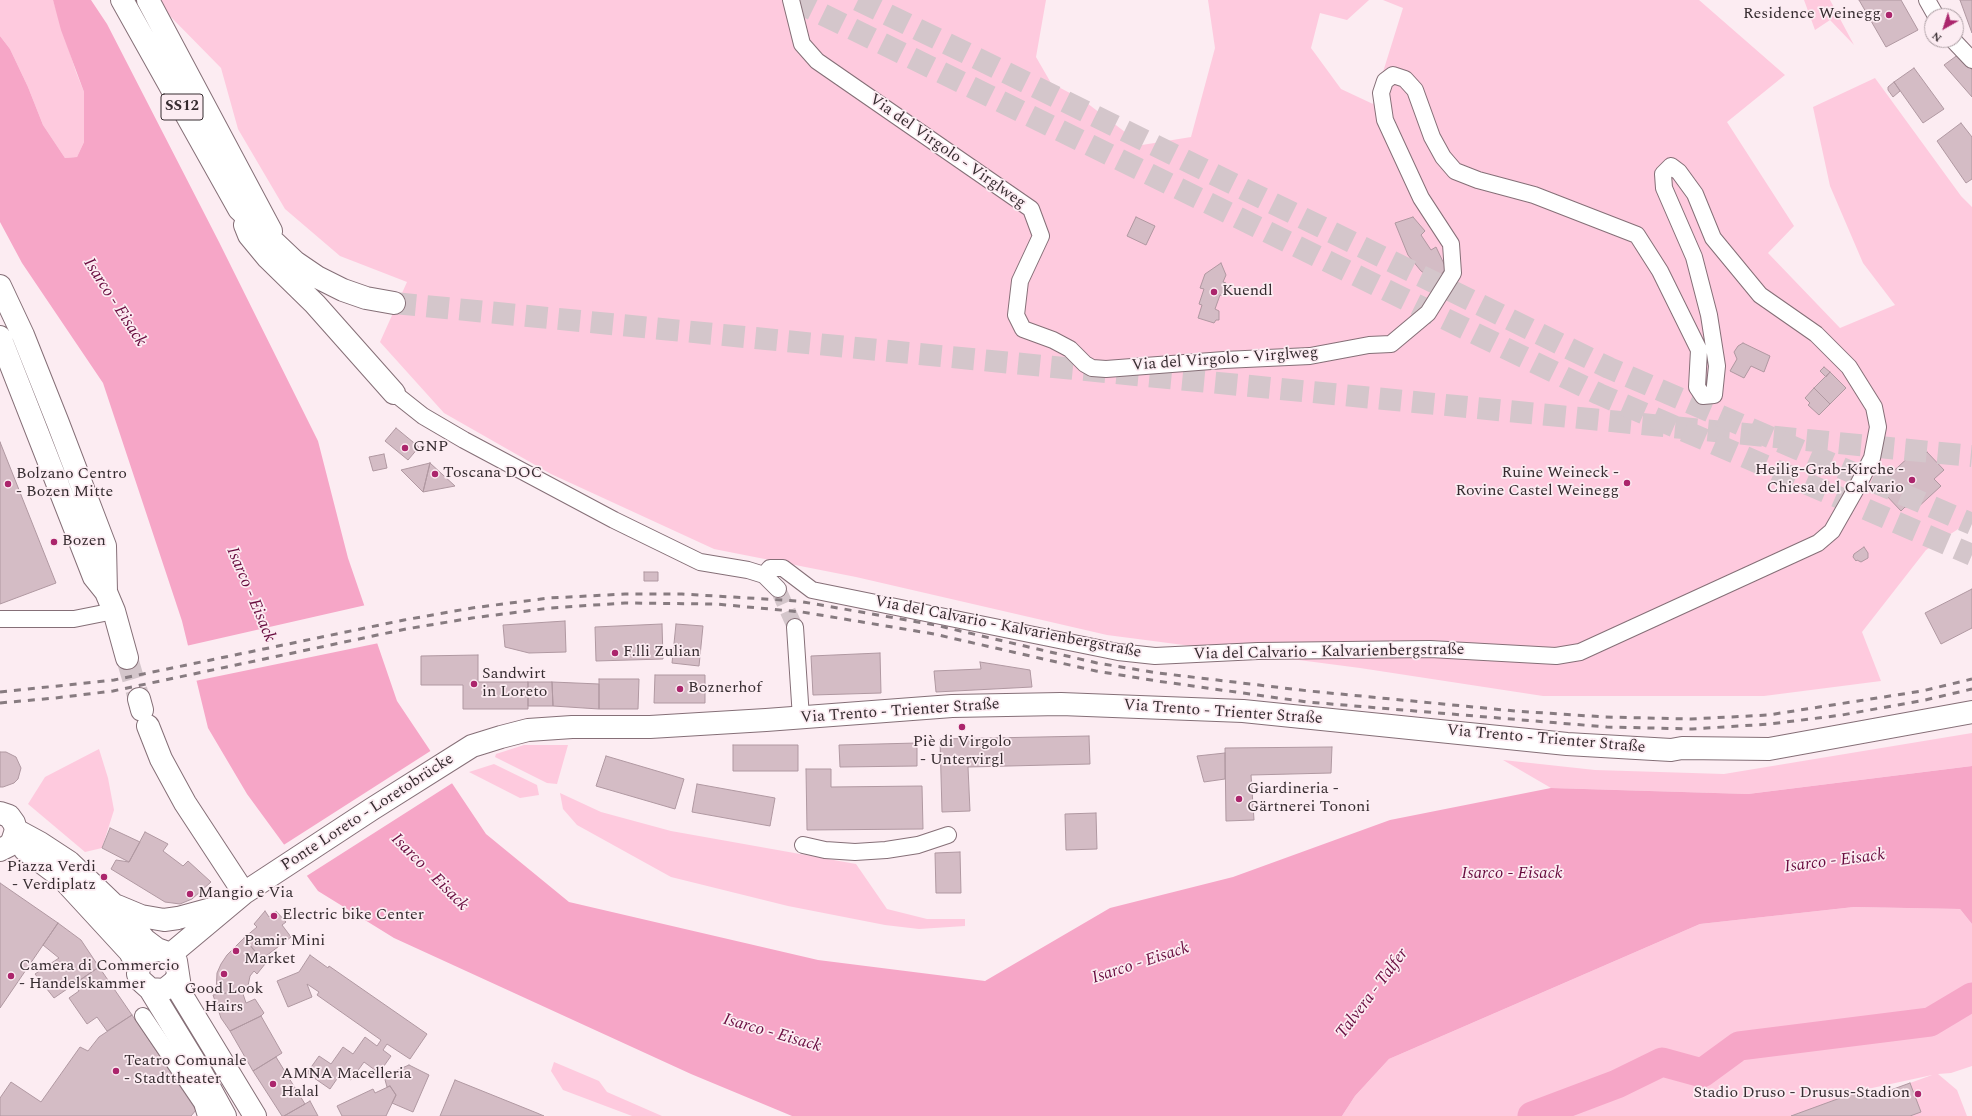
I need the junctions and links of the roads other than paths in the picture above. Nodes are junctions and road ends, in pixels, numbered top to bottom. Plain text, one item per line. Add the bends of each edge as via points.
1 (148, 0) edge
2 (791, 0) edge
3 (123, 2) edge
4 (1961, 48) edge
5 (1972, 60) edge
6 (239, 209) junction
7 (277, 243) junction
8 (0, 286) edge
9 (394, 303) tunnel mouth
10 (0, 337) edge
11 (394, 392) joint
12 (1857, 487) joint
13 (764, 575) junction
14 (778, 589) tunnel mouth
15 (110, 601) junction
16 (0, 619) edge
17 (795, 627) tunnel mouth
18 (127, 658) tunnel mouth
19 (143, 712) tunnel mouth
20 (1972, 712) edge
21 (801, 718) junction
22 (465, 751) joint
23 (0, 813) edge
24 (948, 835) dead end
25 (9, 841) edge
26 (803, 845) dead end
27 (237, 898) junction
28 (114, 904) junction
29 (164, 952) junction
30 (138, 967) junction
31 (178, 976) junction
32 (150, 989) junction
33 (143, 1016) dead end
34 (206, 1116) edge
35 (225, 1116) edge
36 (255, 1116) edge

1 - 7 main road, SS12
2 - 12 street, Via del Virgolo - Virglweg via 802,44 817,61 1031,209 1041,236 1020,281 1016,315 1023,329 1070,349 1084,364 1092,368 1310,356 1361,346 1391,344 1428,313 1453,273 1451,244 1421,198 1385,120 1381,93 1385,81 1393,75 1405,79 1415,90 1432,137 1455,171 1534,195 1637,235 1660,271 1699,350 1697,387 1703,396 1714,394 1717,366 1710,315 1694,257 1664,188 1663,174 1671,166 1679,172 1695,194 1713,238 1760,295 1816,334 1848,367 1874,407 1878,427 1872,458
3 - 6 main road, SS12
4 - 5 street
6 - 7 main road, SS12
6 - 11 main road via 249,235 268,258 324,314
7 - 9 main road, SS12 via 296,262 317,277 366,298
8 - 15 main road via 23,335 105,546
10 - 15 main road via 94,577
11 - 13 street via 423,416 464,440 620,523 700,562
12 - 13 street, Via del Calvario - Kalvarienbergstraße via 1832,531 1818,544 1580,652 1556,656 1430,648 1258,651 1155,656 1118,652 812,590 783,568 770,568
13 - 14 street
15 - 16 street via 74,619
15 - 18 main road
17 - 21 street
19 - 27 main road via 160,759
20 - 21 main road, Via Trento - Trienter Straße via 1769,749 1671,750 1567,744 1243,711 1170,707 1061,704 952,706
21 - 22 main road, Via Trento - Trienter Straße via 650,727 528,730 501,736
22 - 27 main road, Ponte Loreto - Loretobrücke via 287,863
23 - 25 main road via 9,816 14,823
24 - 26 street via 918,845 886,850 855,852 825,850
25 - 28 main road via 40,843 69,862
25 - 30 main road via 35,856 61,877 130,952
27 - 28 main road via 178,918 164,920 141,916
27 - 29 main road, Ponte Loreto - Loretobrücke
28 - 29 main road via 146,940
29 - 30 main road via 144,955
29 - 31 main road via 176,961
30 - 32 main road via 140,980
31 - 32 main road via 164,990
31 - 36 main road via 182,994
32 - 35 main road
33 - 34 street via 202,1103

